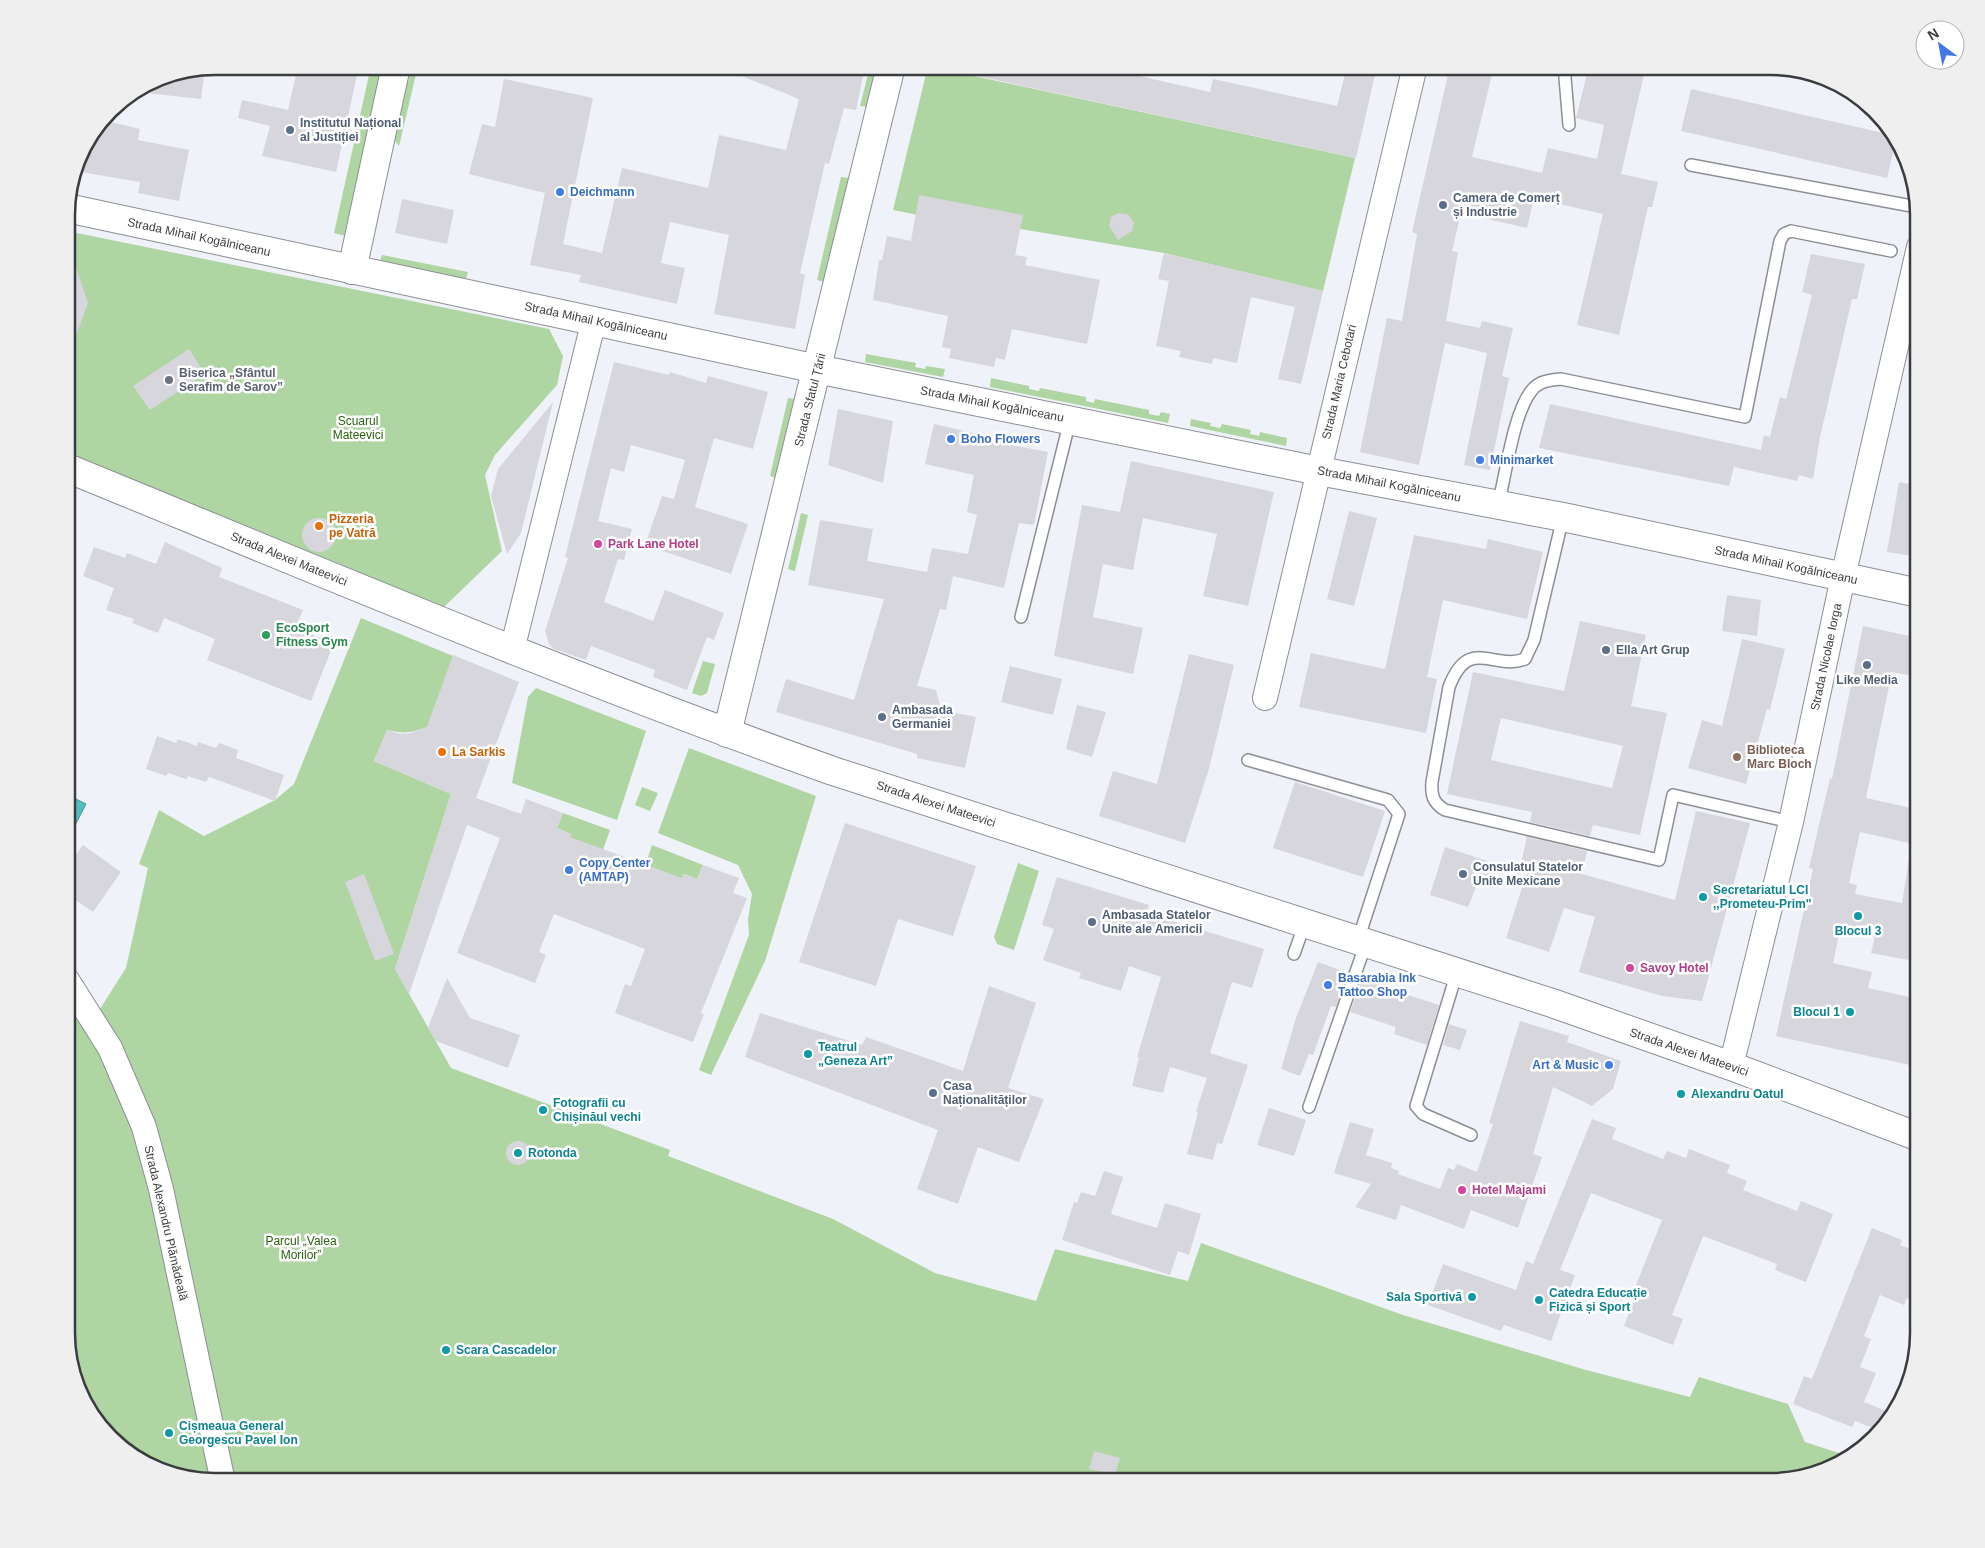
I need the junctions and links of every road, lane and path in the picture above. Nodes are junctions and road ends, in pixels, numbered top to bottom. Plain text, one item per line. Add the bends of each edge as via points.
1 (394, 75) edge
2 (889, 75) edge
3 (1413, 75) edge
4 (1565, 75) edge
5 (1569, 125) dead end
6 (1691, 165) dead end
7 (1909, 206) edge
8 (75, 210) edge
9 (1891, 251) dead end
10 (352, 270) junction
11 (1910, 309) edge
12 (594, 320) junction
13 (817, 369) junction
14 (1070, 420) junction
15 (1319, 471) junction
16 (75, 472) edge
17 (1498, 505) junction
18 (1562, 517) junction
19 (1843, 577) junction
20 (1910, 591) edge
21 (1021, 617) dead end
22 (512, 650) junction
23 (1265, 698) dead end
24 (727, 733) junction
25 (1248, 760) dead end
26 (1791, 822) junction
27 (1304, 923) junction
28 (1362, 941) junction
29 (1294, 954) dead end
30 (1457, 972) junction
31 (75, 994) edge
32 (1731, 1066) junction
33 (1309, 1107) dead end
34 (1910, 1134) edge
35 (1471, 1135) dead end
36 (221, 1473) edge

1 - 10 main road
2 - 13 main road, Strada Sfatul Țării
3 - 15 street, Strada Maria Cebotari
4 - 5 lane
6 - 7 lane
8 - 10 main road, Strada Mihail Kogălniceanu
9 - 17 lane via 1791,231 1784,234 1744,417 1560,379 1533,388 1515,428
10 - 12 main road, Strada Mihail Kogălniceanu
11 - 19 street, Strada Nicolae Iorga
12 - 13 main road, Strada Mihail Kogălniceanu
12 - 22 street
13 - 14 main road, Strada Mihail Kogălniceanu
13 - 24 main road, Strada Sfatul Țării
14 - 15 main road, Strada Mihail Kogălniceanu
14 - 21 lane
15 - 17 main road, Strada Mihail Kogălniceanu
15 - 23 street, Strada Maria Cebotari
16 - 22 main road, Strada Alexei Mateevici
17 - 18 main road, Strada Mihail Kogălniceanu
18 - 19 main road, Strada Mihail Kogălniceanu
18 - 26 lane via 1534,640 1525,658 1515,663 1486,656 1461,664 1454,674 1432,782 1431,792 1438,806 1659,860 1673,796
19 - 20 main road, Strada Mihail Kogălniceanu
19 - 26 street, Strada Nicolae Iorga
22 - 24 main road, Strada Alexei Mateevici
24 - 27 main road, Strada Alexei Mateevici via 842,774
25 - 28 lane via 1388,800 1395,807 1399,814
26 - 32 street, Strada Nicolae Iorga
27 - 28 main road, Strada Alexei Mateevici
27 - 29 lane
28 - 30 main road, Strada Alexei Mateevici
28 - 33 lane
30 - 32 main road, Strada Alexei Mateevici
30 - 35 lane via 1416,1106 1423,1114
31 - 36 street, Strada Alexandru Plămădeală via 110,1048 152,1152
32 - 34 main road, Strada Alexei Mateevici

